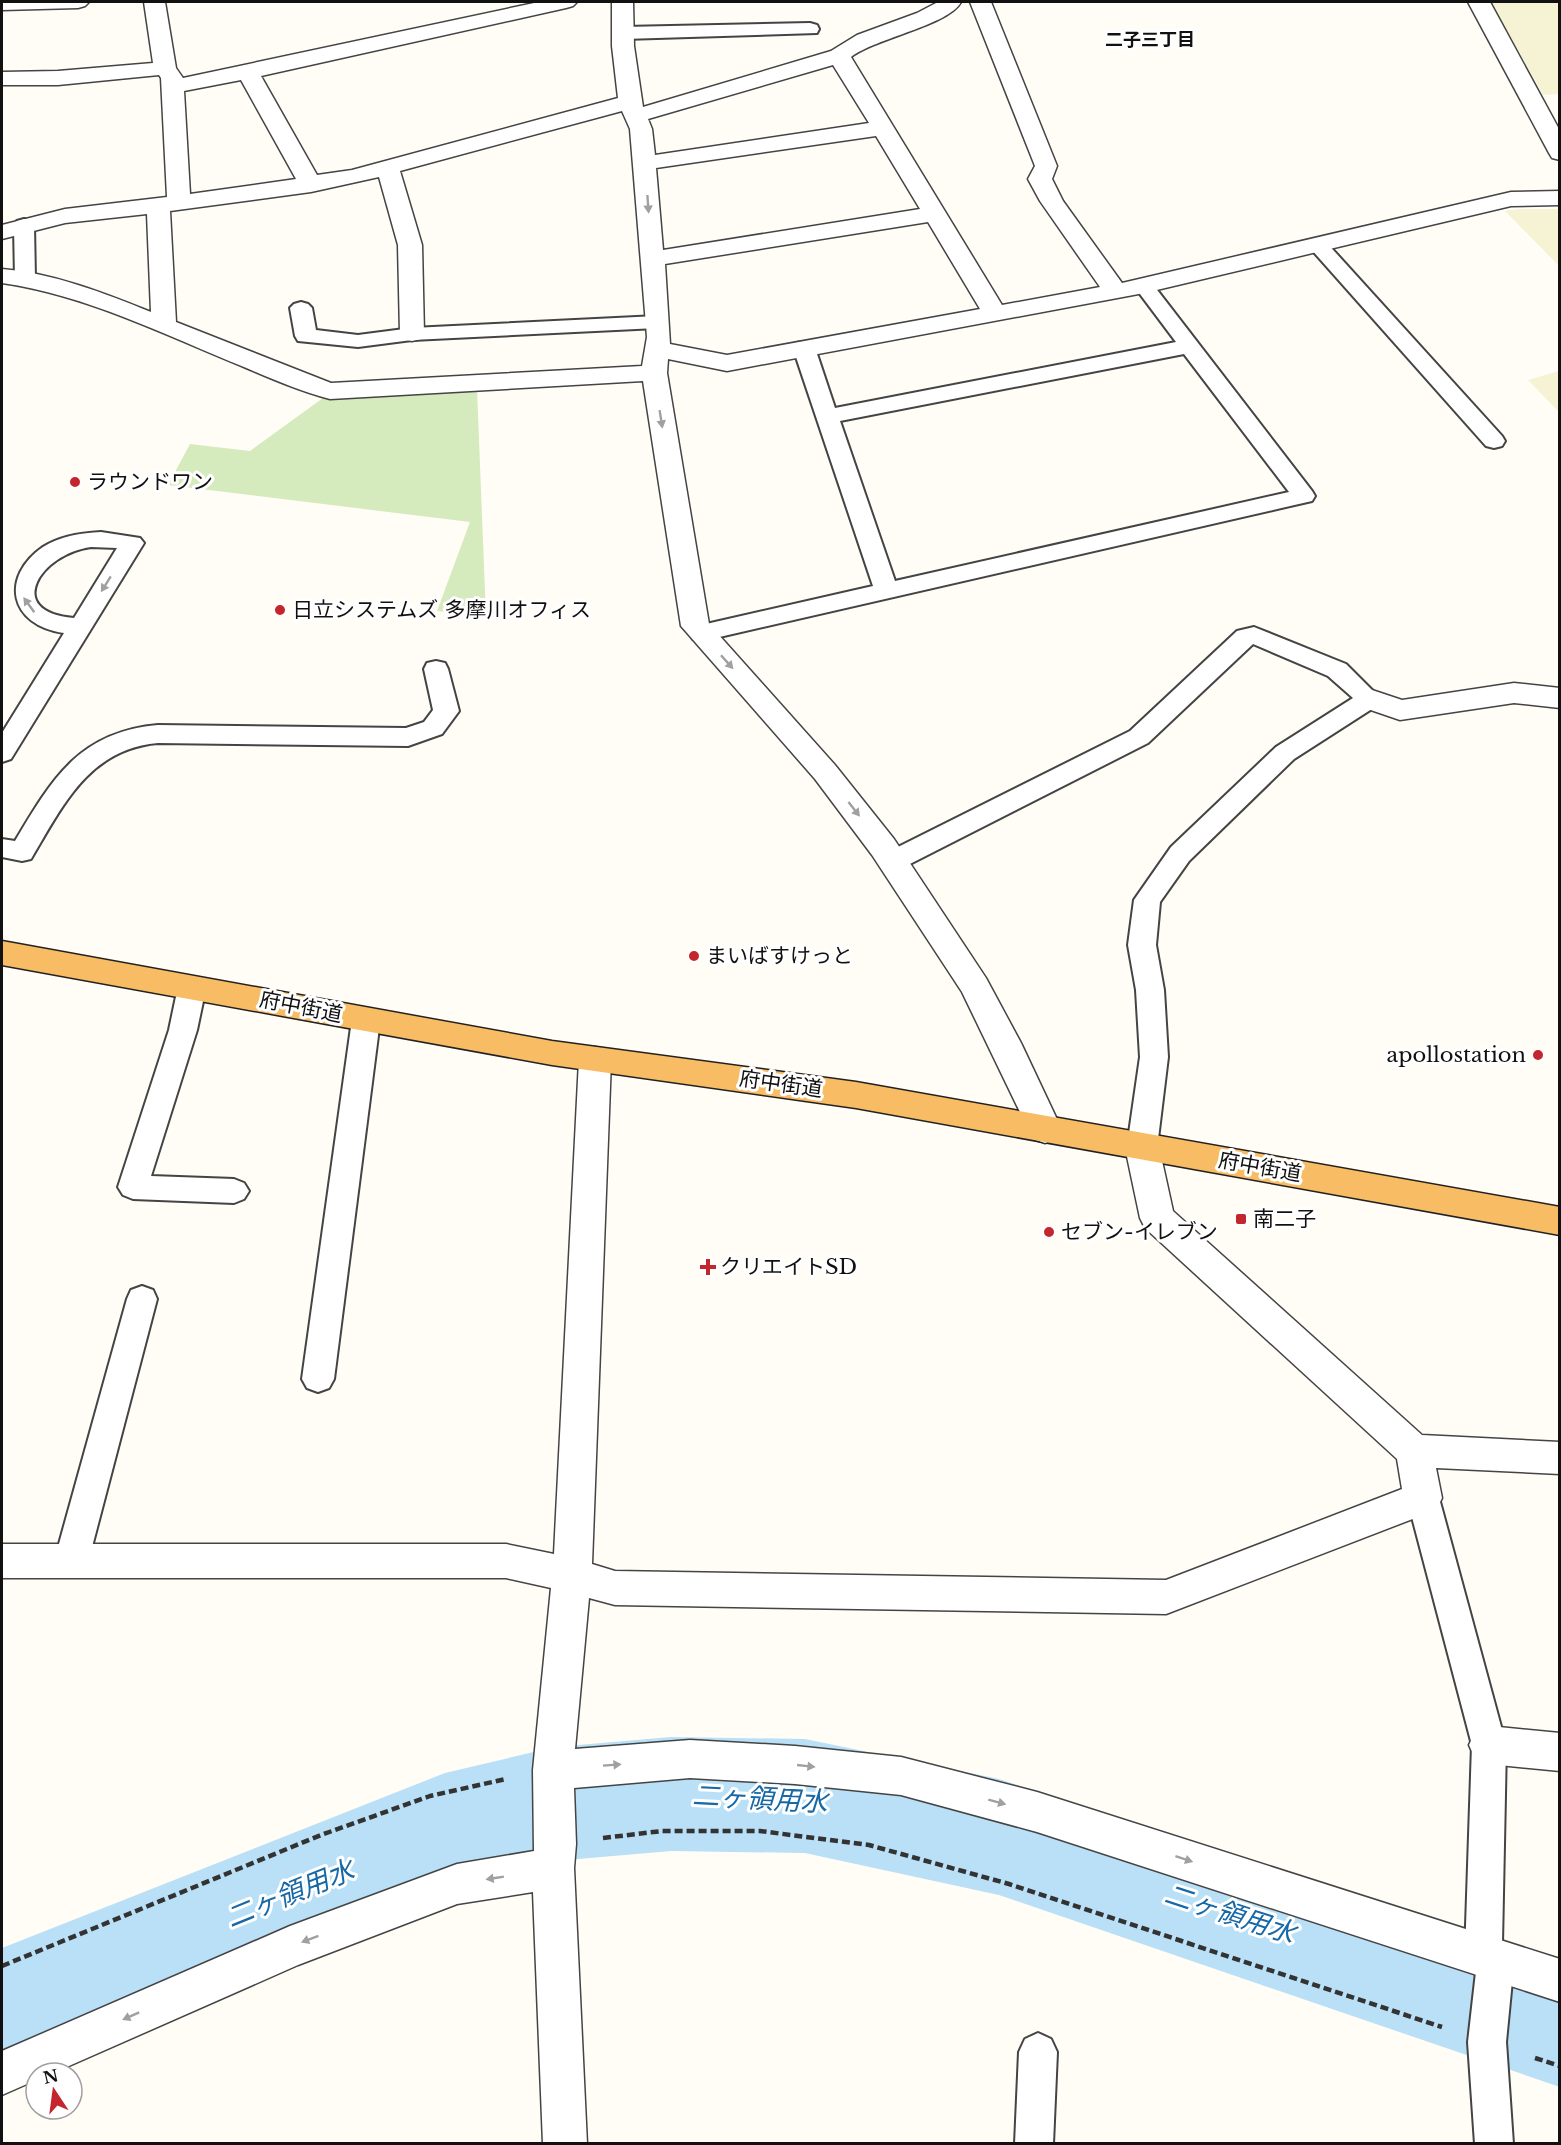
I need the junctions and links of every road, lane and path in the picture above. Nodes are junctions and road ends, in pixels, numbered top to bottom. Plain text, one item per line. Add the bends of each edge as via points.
1 (78, 2) edge
2 (154, 2) edge
3 (567, 2) edge
4 (622, 2) edge
5 (951, 2) edge
6 (980, 2) edge
7 (1479, 2) edge
8 (2, 4) edge
9 (810, 29) dead end
10 (624, 33) junction
11 (839, 56) junction
12 (248, 72) junction
13 (169, 77) junction
14 (2, 79) edge
15 (633, 109) junction
16 (883, 128) junction
17 (1560, 153) edge
18 (645, 163) junction
19 (388, 168) junction
20 (311, 185) junction
21 (1560, 198) edge
22 (169, 204) junction
23 (936, 214) junction
24 (24, 225) junction
25 (2, 232) edge
26 (1318, 245) junction
27 (652, 259) junction
28 (13, 278) edge
29 (1144, 286) junction
30 (1115, 291) junction
31 (301, 308) dead end
32 (995, 313) junction
33 (164, 327) junction
34 (412, 334) junction
35 (1191, 346) junction
36 (656, 348) junction
37 (804, 348) junction
38 (826, 417) junction
39 (1494, 441) dead end
40 (886, 591) junction
41 (80, 626) junction
42 (702, 633) junction
43 (436, 669) dead end
44 (1560, 698) edge
45 (1369, 699) junction
46 (2, 753) edge
47 (2, 848) edge
48 (893, 861) junction
49 (2, 953) edge
50 (192, 987) junction
51 (366, 1020) junction
52 (595, 1060) junction
53 (1045, 1130) junction
54 (1142, 1147) junction
55 (234, 1191) dead end
56 (1560, 1221) edge
57 (142, 1299) dead end
58 (318, 1379) dead end
59 (1414, 1451) junction
60 (1560, 1458) edge
61 (1423, 1498) junction
62 (2, 1562) edge
63 (71, 1562) junction
64 (572, 1575) junction
65 (1489, 1745) junction
66 (1560, 1752) edge
67 (553, 1778) junction
68 (554, 1856) junction
69 (1491, 1964) junction
70 (2, 1966) edge
71 (1560, 1981) edge
72 (1487, 2037) junction
73 (1038, 2052) dead end
74 (1560, 2066) edge
75 (2, 2073) edge
76 (565, 2144) edge
77 (1034, 2144) edge
78 (1494, 2144) edge

1 - 8 street
2 - 13 street
3 - 12 street
4 - 10 street
5 - 11 street via 912,24 849,47
6 - 30 street via 1046,166 1040,179
7 - 17 street
9 - 10 lane
10 - 15 street
11 - 15 street
11 - 16 street
12 - 13 street
12 - 20 street
13 - 14 street
13 - 22 street
15 - 18 street via 641,129
15 - 19 street
16 - 18 street
16 - 23 street
18 -> 27 street
19 - 20 street
19 - 34 street via 410,245
20 - 22 street
21 - 26 street via 1510,199
22 - 24 street via 65,216
22 - 33 street
23 - 27 street
23 - 32 street
24 - 25 street
24 - 28 lane
26 - 29 street
26 - 39 lane
27 - 36 street
28 - 33 street via 115,306
29 - 30 street
29 - 35 lane
30 - 32 street
31 - 34 lane via 306,336 358,341
32 - 37 street
33 - 36 street via 330,391
34 - 36 lane
35 - 38 lane
35 - 40 lane via 1304,496
36 - 37 street via 727,363
36 -> 42 street via 695,626
37 - 38 lane
38 - 40 lane
40 - 42 lane
41 -> 41 lane via 44,619 32,611 24,600 25,576 36,563 70,543 92,539 132,543
41 - 46 lane
42 -> 48 street via 825,772
43 - 47 lane via 446,711 433,728 408,737 158,734 128,738 95,754 69,775 22,852
44 - 45 street via 1514,693 1400,710
45 - 48 lane via 1337,670 1254,635 1246,637 1139,737
45 - 54 lane via 1285,753 1180,854 1147,900 1142,945 1155,1057
48 - 53 street via 975,986
49 - 50 highway, 府中街道
50 - 51 highway, 府中街道
50 - 55 lane via 183,1030 133,1187
51 - 52 highway, 府中街道
51 - 58 lane
52 - 53 highway, 府中街道 via 856,1095
52 - 64 street
53 - 54 highway, 府中街道
54 - 56 highway, 府中街道
54 - 59 street via 1157,1218
57 - 63 lane
59 - 60 street
59 - 61 street
61 - 64 street via 1166,1597 615,1588
61 - 65 lane
62 - 63 street
63 - 64 street via 506,1561
64 - 67 street
65 - 66 street
65 - 69 lane
67 - 68 street
67 -> 69 street via 690,1759 795,1764 901,1776 1037,1812
67 - 70 path via 430,1797 321,1835
68 - 72 path via 662,1831 760,1831 869,1845 1020,1888
68 -> 75 street via 457,1884 290,1947
68 - 76 street
69 - 71 street
69 - 72 lane
72 - 74 path
72 - 78 lane
73 - 77 lane

